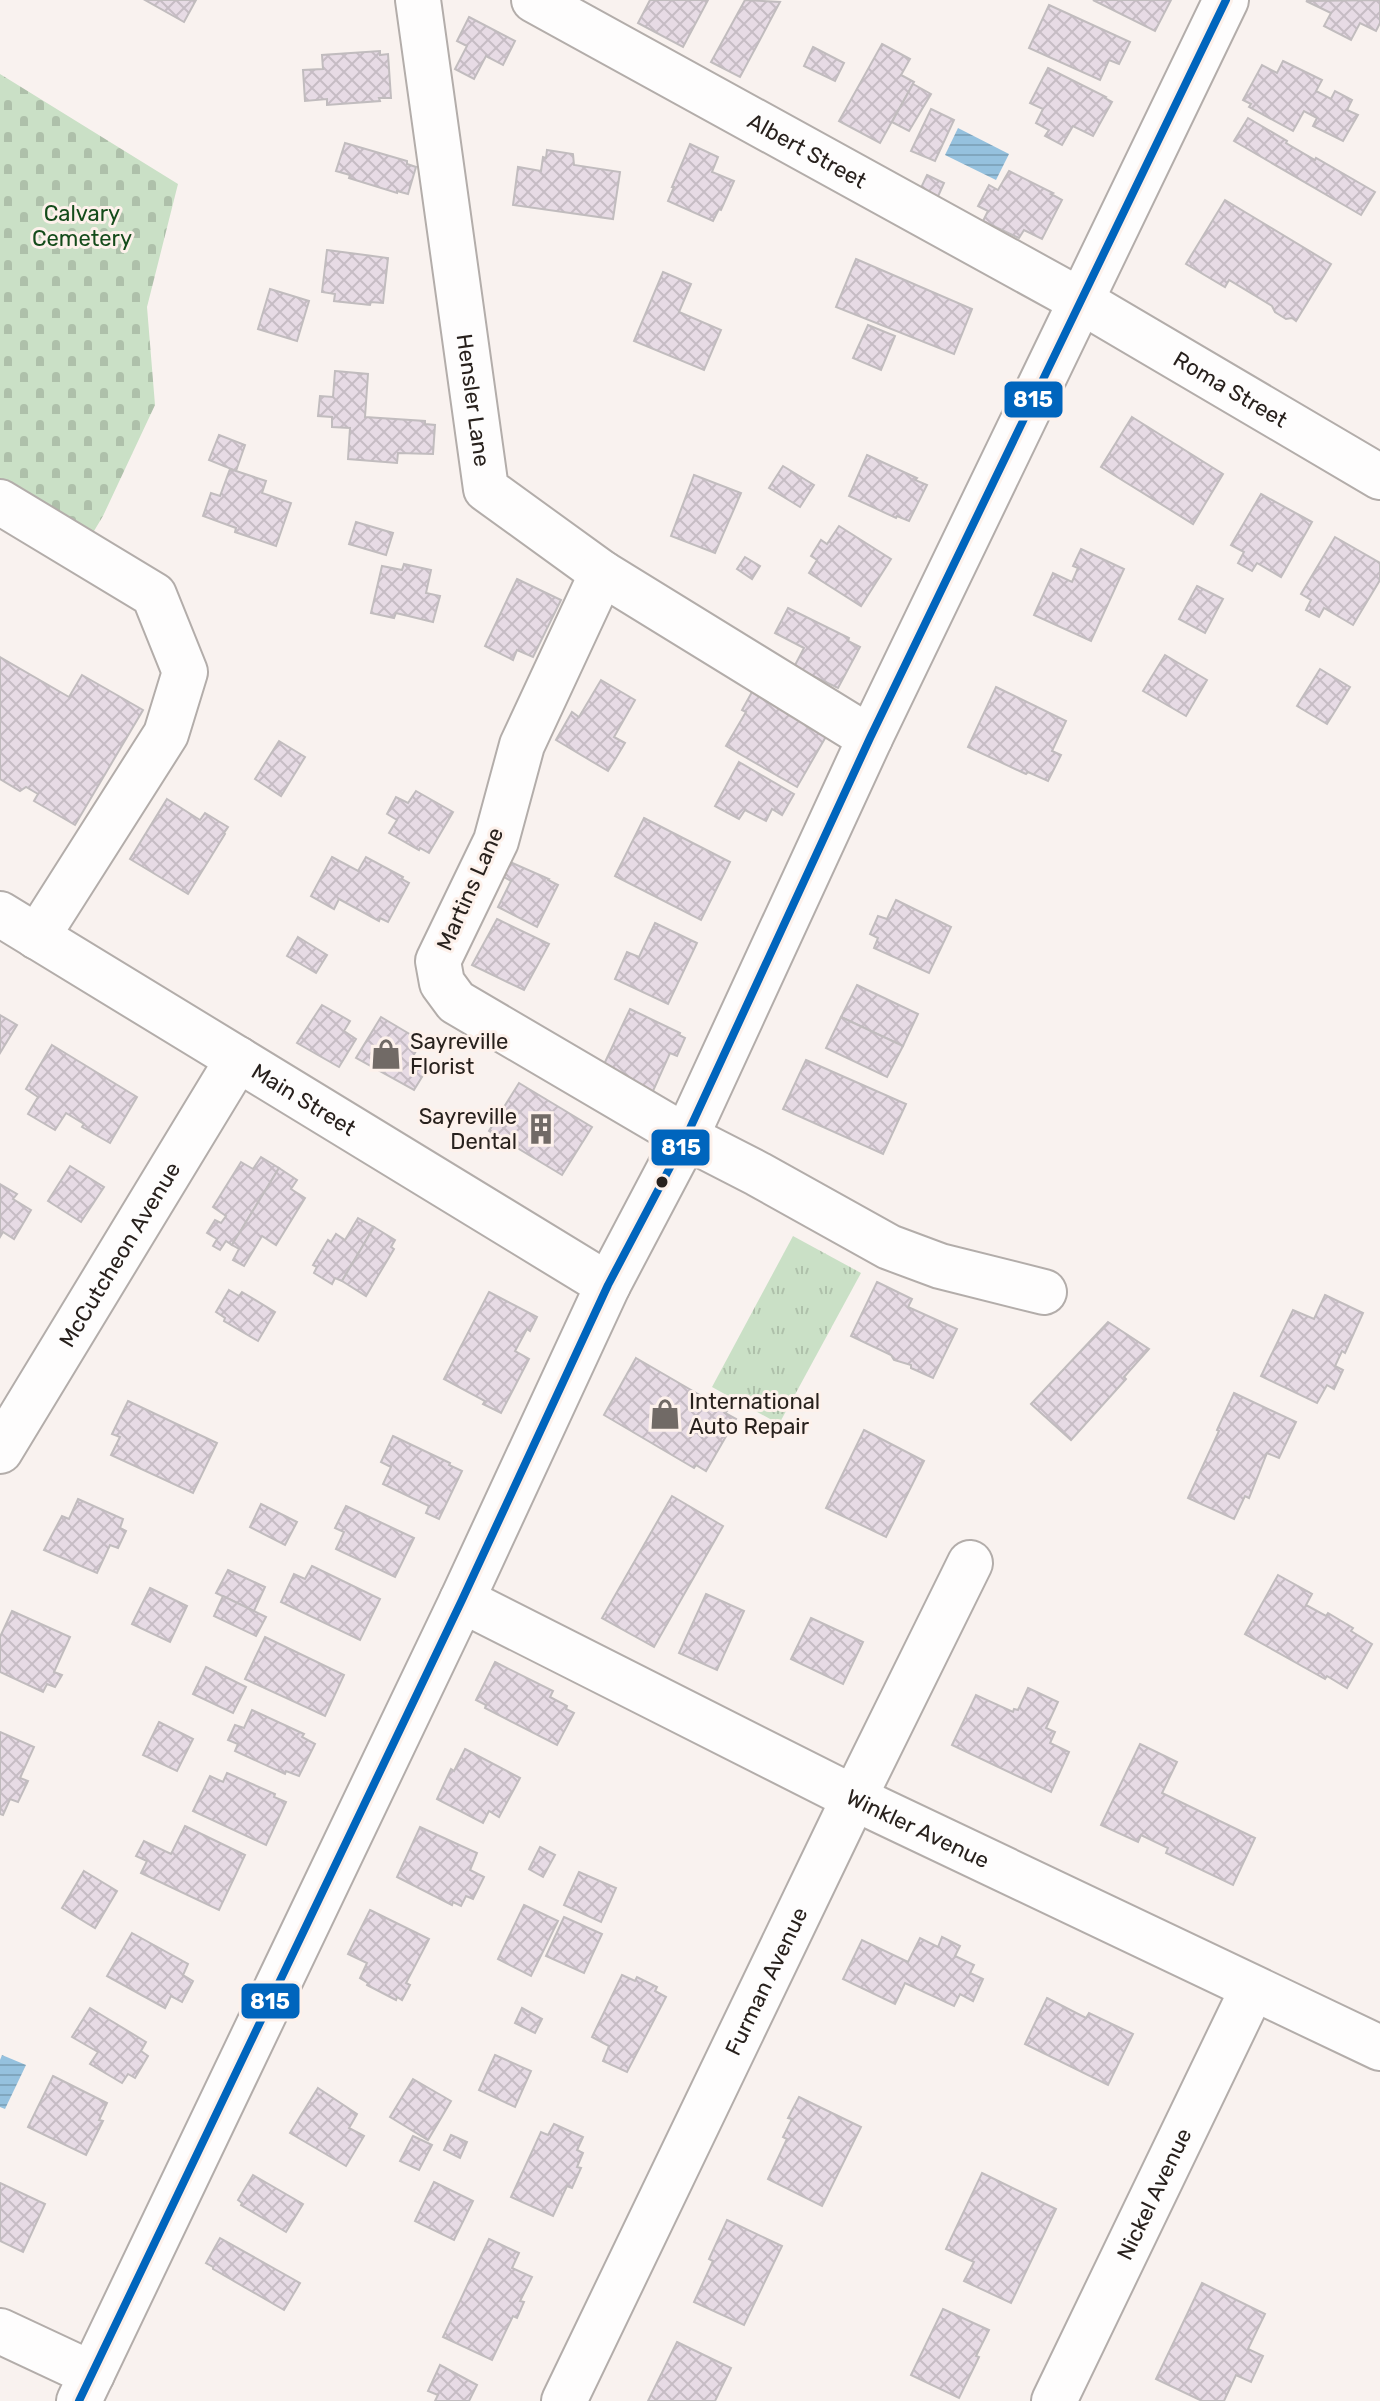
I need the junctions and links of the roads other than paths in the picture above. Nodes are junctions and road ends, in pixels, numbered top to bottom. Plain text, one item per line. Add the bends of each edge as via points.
1 (418, 0) edge
2 (534, 0) edge
3 (1226, 0) edge
4 (1081, 301) junction
5 (1380, 477) edge
6 (0, 502) edge
7 (602, 573) junction
8 (870, 738) junction
9 (0, 914) edge
10 (37, 937) junction
11 (238, 1059) junction
12 (686, 1137) junction
13 (608, 1285) junction
14 (1044, 1292) dead end
15 (0, 1451) edge
16 (970, 1563) dead end
17 (462, 1600) junction
18 (854, 1798) junction
19 (1253, 1988) junction
20 (1380, 2048) edge
21 (0, 2331) edge
22 (85, 2388) edge
23 (564, 2401) edge
24 (1054, 2401) edge

1 - 7 street, Hensler Lane via 486,489
2 - 4 street, Albert Street
3 - 4 street
4 - 5 street, Roma Street
4 - 8 street
6 - 10 street via 154,595 185,672 166,734
7 - 8 street, Hensler Lane
7 - 12 street, Martins Lane via 522,745 496,841 438,961 442,983 456,1002
8 - 12 street
9 - 10 street, Main Street
10 - 11 street, Main Street
11 - 13 street, Main Street
11 - 15 street, McCutcheon Avenue
12 - 13 street
12 - 14 street, Martins Lane via 889,1247 940,1266
13 - 17 street
16 - 18 street, Furman Avenue
17 - 18 street, Winkler Avenue
17 - 22 street
18 - 19 street, Winkler Avenue
18 - 23 street, Furman Avenue
19 - 20 street, Winkler Avenue
19 - 24 street, Nickel Avenue
21 - 22 street

